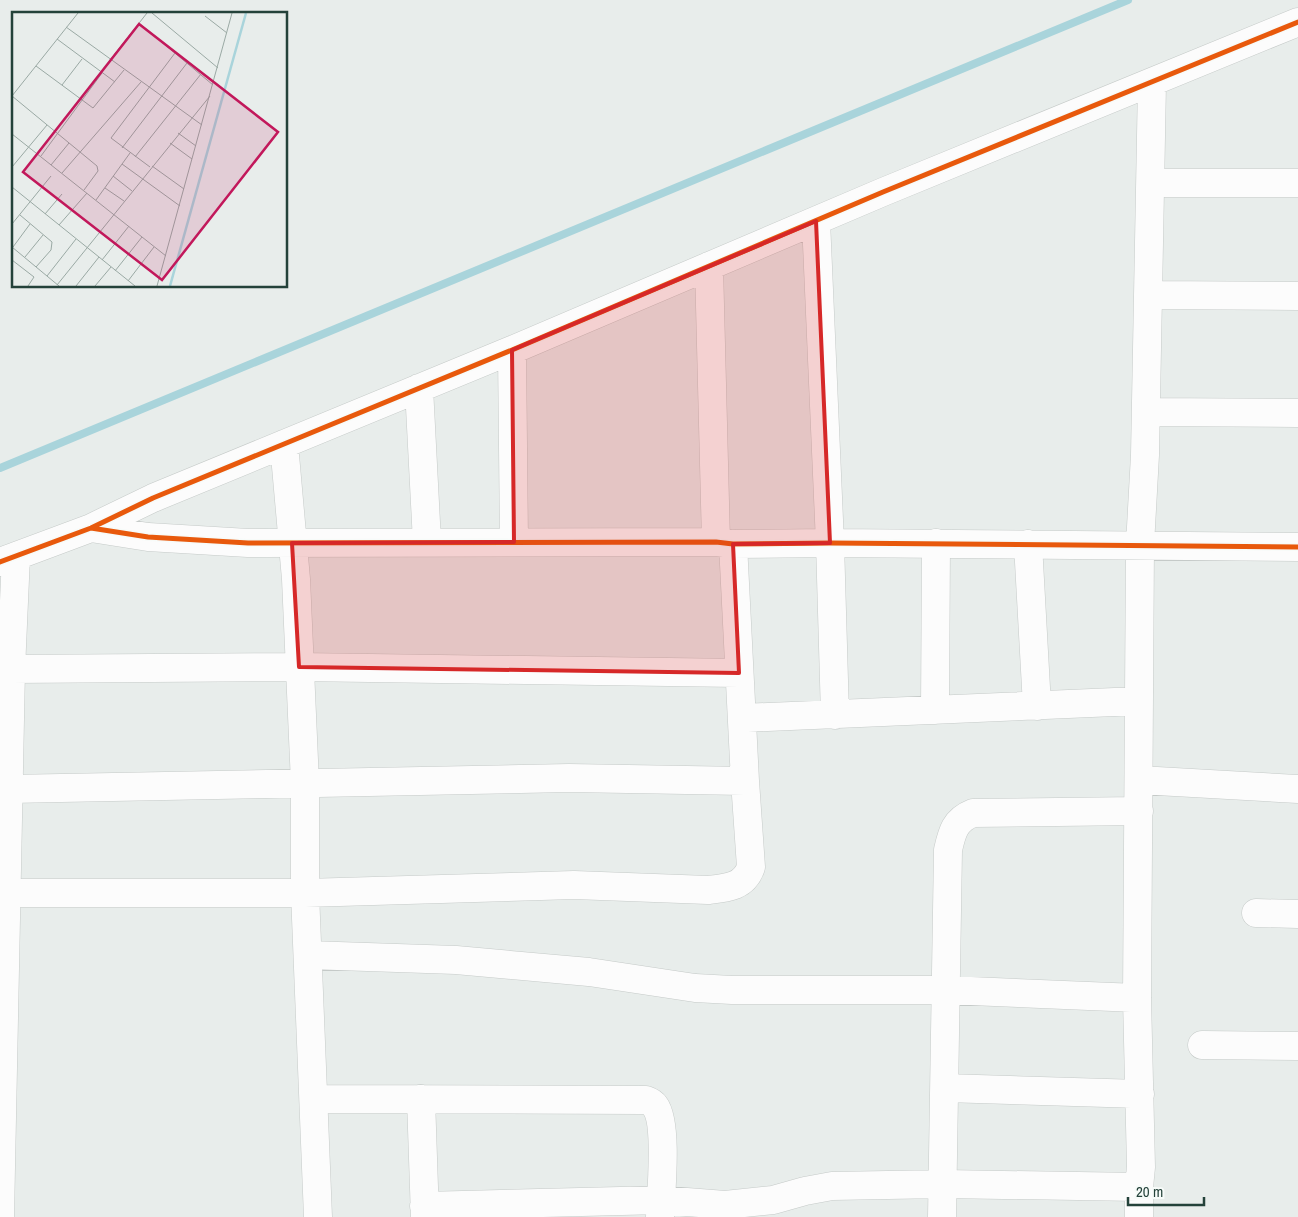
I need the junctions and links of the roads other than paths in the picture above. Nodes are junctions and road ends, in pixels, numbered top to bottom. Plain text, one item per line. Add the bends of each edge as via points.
1 (1298, 22) edge
2 (1152, 83) junction
3 (1150, 183) junction
4 (1298, 183) edge
5 (816, 221) junction
6 (708, 266) junction
7 (1148, 295) junction
8 (1298, 296) edge
9 (512, 350) junction
10 (419, 388) junction
11 (1146, 412) junction
12 (1298, 412) edge
13 (284, 444) junction
14 (91, 528) junction
15 (427, 542) junction
16 (514, 542) junction
17 (292, 543) junction
18 (725, 543) junction
19 (830, 543) junction
20 (936, 544) junction
21 (1028, 544) junction
22 (1140, 545) junction
23 (1298, 547) edge
24 (8, 559) edge
25 (299, 667) junction
26 (11, 669) junction
27 (739, 673) junction
28 (1138, 701) junction
29 (1037, 706) junction
30 (935, 710) junction
31 (835, 715) junction
32 (742, 718) junction
33 (1139, 780) junction
34 (745, 781) junction
35 (305, 783) junction
36 (9, 789) junction
37 (1298, 789) edge
38 (1139, 811) junction
39 (7, 892) junction
40 (305, 893) junction
41 (1256, 913) dead end
42 (1298, 914) edge
43 (308, 955) junction
44 (947, 990) junction
45 (1137, 998) junction
46 (1202, 1045) dead end
47 (1298, 1046) edge
48 (945, 1088) junction
49 (1140, 1094) junction
50 (314, 1099) junction
51 (421, 1099) junction
52 (943, 1184) junction
53 (1138, 1187) junction
54 (660, 1208) edge
55 (425, 1211) edge
56 (0, 1217) edge
57 (318, 1217) edge
58 (942, 1217) edge
59 (1139, 1217) edge

1 - 2 street
2 - 3 street
2 - 5 street
3 - 4 street
3 - 7 street
5 - 6 street
5 - 19 street
6 - 9 street
6 - 18 street
7 - 8 street
7 - 11 street
9 - 10 street
9 - 16 street
10 - 13 street
10 - 15 street
11 - 12 street
11 - 22 street
13 - 14 street via 153,498
13 - 17 street
14 - 17 street via 148,537
14 - 24 street
15 - 16 street
15 - 17 street
16 - 18 street
17 - 25 street
18 - 19 street
18 - 27 street
19 - 20 street
19 - 31 street
20 - 21 street
20 - 30 street
21 - 22 street
21 - 29 street
22 - 23 street
22 - 28 street
24 - 26 street
25 - 26 street
25 - 27 street
25 - 35 street
26 - 36 street
27 - 32 street
28 - 29 street
28 - 33 street
29 - 30 street
30 - 31 street
31 - 32 street
32 - 34 street
33 - 37 street
33 - 38 street
34 - 35 street via 569,778
34 - 40 street via 751,867 748,876 728,888 574,885
35 - 36 street
35 - 40 street
36 - 39 street
38 - 44 street via 973,813 963,817 956,824 948,850
38 - 45 street
39 - 40 street
39 - 56 street
40 - 43 street
41 - 42 street
43 - 44 street via 456,960 590,972 695,988
43 - 50 street
44 - 45 street
44 - 48 street
45 - 49 street
46 - 47 street
48 - 49 street
48 - 52 street
49 - 53 street
50 - 51 street
50 - 57 street
51 - 54 street via 646,1100 656,1107 662,1134
51 - 55 street
52 - 53 street
52 - 54 street via 832,1186 773,1200
52 - 58 street
53 - 59 street
54 - 55 street

